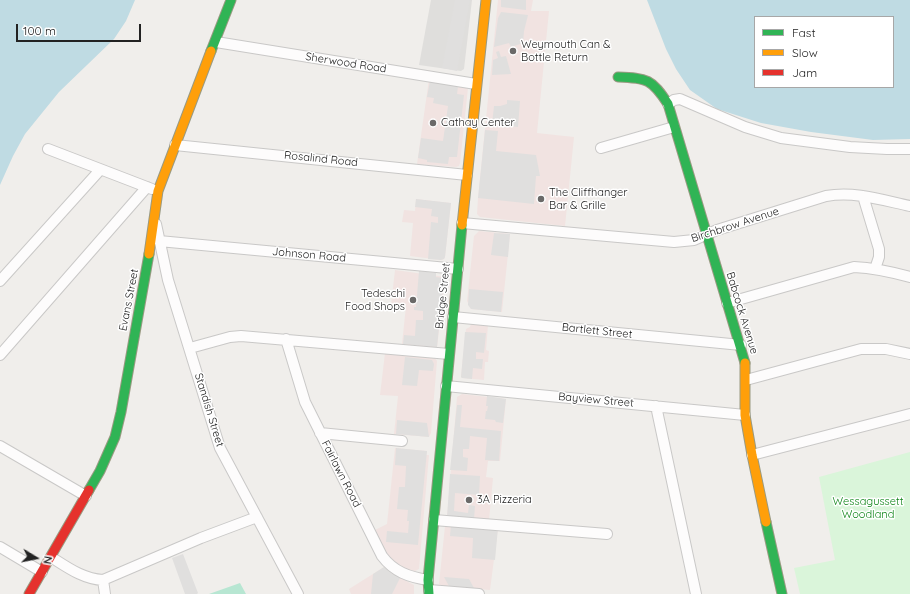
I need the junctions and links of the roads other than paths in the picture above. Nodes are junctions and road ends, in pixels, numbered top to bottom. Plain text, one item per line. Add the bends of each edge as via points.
1 (231, 0) edge
2 (486, 0) edge
3 (216, 42) junction
4 (618, 77) dead end
5 (476, 84) junction
6 (668, 104) junction
7 (674, 127) junction
8 (175, 144) junction
9 (601, 148) dead end
10 (48, 149) dead end
11 (910, 149) edge
12 (100, 170) junction
13 (467, 175) junction
14 (146, 187) junction
15 (158, 191) junction
16 (863, 196) junction
17 (910, 206) edge
18 (154, 214) junction
19 (462, 223) junction
20 (706, 234) junction
21 (159, 241) junction
22 (458, 269) junction
23 (875, 269) junction
24 (910, 277) edge
25 (0, 281) edge
26 (727, 303) junction
27 (453, 317) junction
28 (286, 339) junction
29 (740, 345) junction
30 (190, 348) junction
31 (449, 354) junction
32 (910, 354) edge
33 (0, 355) edge
34 (746, 380) junction
35 (446, 386) junction
36 (656, 406) junction
37 (910, 414) edge
38 (745, 415) junction
39 (320, 434) junction
40 (402, 442) dead end
41 (0, 446) edge
42 (752, 455) junction
43 (86, 496) junction
44 (257, 517) junction
45 (434, 520) junction
46 (607, 534) dead end
47 (0, 547) edge
48 (51, 557) junction
49 (42, 572) junction
50 (103, 580) junction
51 (429, 588) edge
52 (29, 594) edge
53 (105, 594) edge
54 (298, 594) edge
55 (479, 594) edge
56 (696, 594) edge
57 (782, 594) edge

1 - 3 street, Evans Street
2 - 5 street, Bridge Street
3 - 5 street, Sherwood Road
3 - 8 street, Evans Street
4 - 6 street, Babcock Avenue via 647,79 659,89
5 - 13 street, Bridge Street
6 - 7 street, Babcock Avenue
6 - 11 street via 678,99 683,100 731,122 781,138 850,147
7 - 9 street
7 - 20 street, Babcock Avenue
8 - 13 street, Rosalind Road
8 - 15 street, Evans Street
10 - 12 street
12 - 14 street
12 - 25 street
13 - 19 street, Bridge Street
14 - 15 street
14 - 33 street
15 - 18 street, Evans Street
16 - 17 street, Birchbrow Avenue
16 - 20 street, Birchbrow Avenue via 826,196
16 - 23 street via 879,249
18 - 21 street, Standish Street
18 - 43 street, Evans Street via 147,271 118,428 107,458
19 - 20 street, Birchbrow Avenue via 674,242 694,240
19 - 22 street, Bridge Street
20 - 26 street, Babcock Avenue
21 - 22 street, Johnson Road
21 - 30 street, Standish Street via 168,280
22 - 27 street, Bridge Street
23 - 24 street
23 - 26 street via 854,267
26 - 29 street, Babcock Avenue
27 - 29 street, Bartlett Street
27 - 31 street, Bridge Street
28 - 30 street via 230,337
28 - 31 street
28 - 39 street, Fairlawn Road via 305,402
29 - 34 street, Babcock Avenue
30 - 44 street, Standish Street via 220,448
31 - 35 street, Bridge Street
32 - 34 street via 886,348 861,349
34 - 38 street, Babcock Avenue
35 - 36 street, Bayview Street
35 - 45 street, Bridge Street
36 - 38 street, Bayview Street
36 - 56 street
37 - 42 street
38 - 42 street, Babcock Avenue
39 - 40 street
39 - 51 street, Fairlawn Road via 388,564
41 - 43 street
42 - 57 street, Babcock Avenue
43 - 48 street, Evans Street
44 - 50 street
44 - 54 street, Standish Street
45 - 46 street
45 - 51 street, Bridge Street
47 - 49 street
48 - 49 street, Evans Street
48 - 50 street via 83,576
49 - 52 street, Evans Street
50 - 53 street
51 - 55 street, Fairlawn Road

